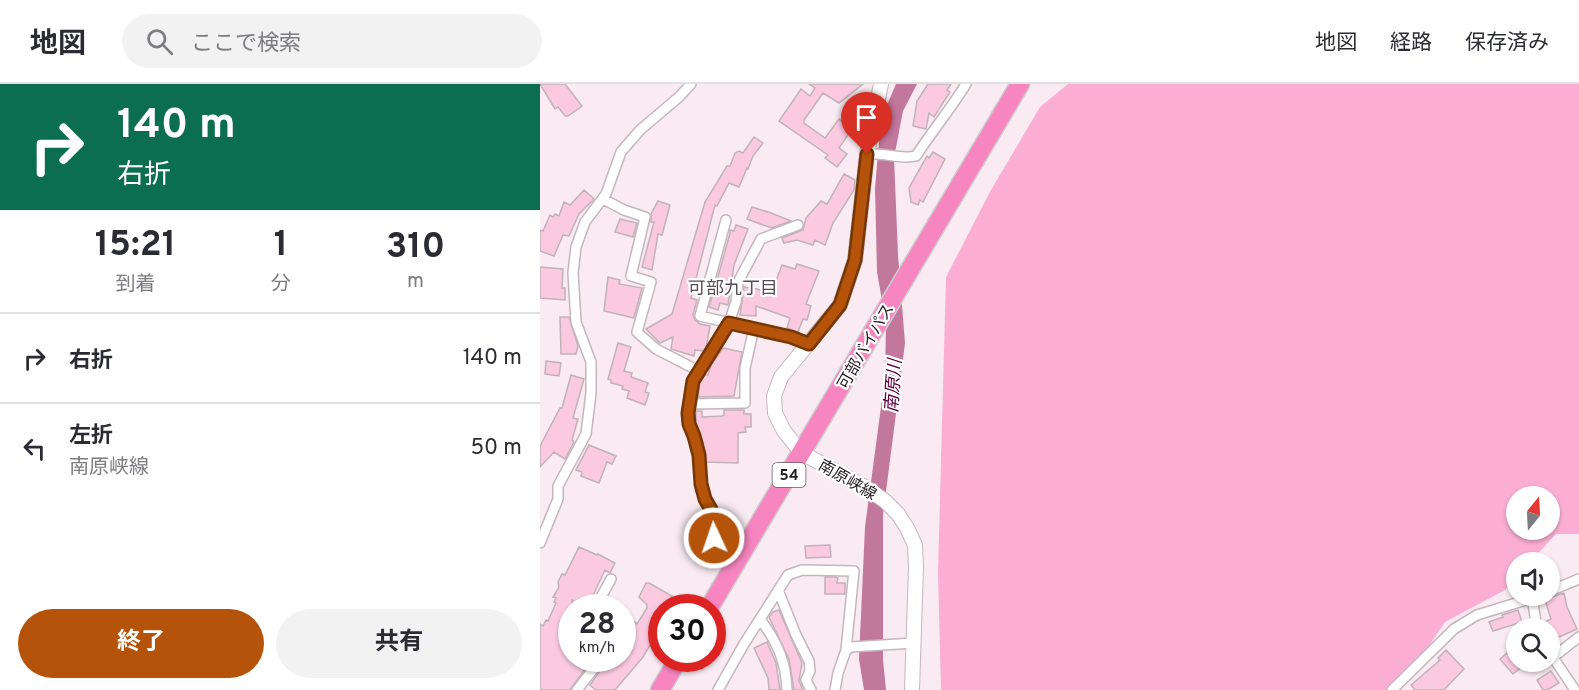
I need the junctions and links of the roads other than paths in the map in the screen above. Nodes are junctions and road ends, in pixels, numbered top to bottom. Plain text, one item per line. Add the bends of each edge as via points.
1 (691, 84) edge
2 (966, 84) edge
3 (1020, 84) edge
4 (880, 85) edge
5 (872, 154) junction
6 (603, 200) junction
7 (726, 220) dead end
8 (798, 225) dead end
9 (729, 323) junction
10 (754, 328) junction
11 (809, 344) junction
12 (691, 367) dead end
13 (689, 404) junction
14 (802, 453) junction
15 (540, 543) edge
16 (707, 560) dead end
17 (611, 579) dead end
18 (1579, 579) edge
19 (1560, 587) edge
20 (778, 590) junction
21 (603, 594) edge
22 (718, 594) edge
23 (1506, 606) edge
24 (760, 619) junction
25 (1579, 637) edge
26 (914, 643) junction
27 (846, 650) junction
28 (1560, 650) edge
29 (1560, 669) edge
30 (591, 672) edge
31 (671, 672) edge
32 (577, 690) edge
33 (660, 690) edge
34 (718, 690) edge
35 (787, 690) edge
36 (811, 690) edge
37 (835, 690) edge
38 (912, 690) edge
39 (1392, 690) edge
40 (1575, 690) edge

1 - 6 street via 621,152
2 - 5 street via 916,156
3 - 14 highway, 可部バイパス / 54
4 - 5 main road, 南原峡線
5 - 11 main road, 南原峡線 via 855,260 840,305
6 - 12 street via 645,217 631,276 651,282 637,332 656,349
6 - 15 street via 585,222 576,247 573,273 576,322 591,362 586,434 558,486 558,499
7 - 9 street via 700,316
8 - 9 street via 761,239 738,282
9 - 10 street
9 - 13 street via 693,381
10 - 11 street
10 - 13 street via 745,368 745,404
11 - 14 main road, 南原峡線 via 781,376 774,396 784,431
13 - 16 street via 701,484 717,520
14 - 22 highway, 可部バイパス / 54
14 - 26 main road, 南原峡線 via 885,501 907,528 915,545
17 - 21 street
18 - 19 street
20 - 24 street
20 - 27 street via 788,575 802,570 854,571
20 - 36 street via 809,661 806,680
23 - 39 street via 1477,615 1454,629
24 - 34 street
24 - 35 street via 776,640 787,672
25 - 28 street
26 - 27 street
26 - 38 main road, 南原峡線
27 - 37 street
29 - 40 street
30 - 32 street
31 - 33 highway

